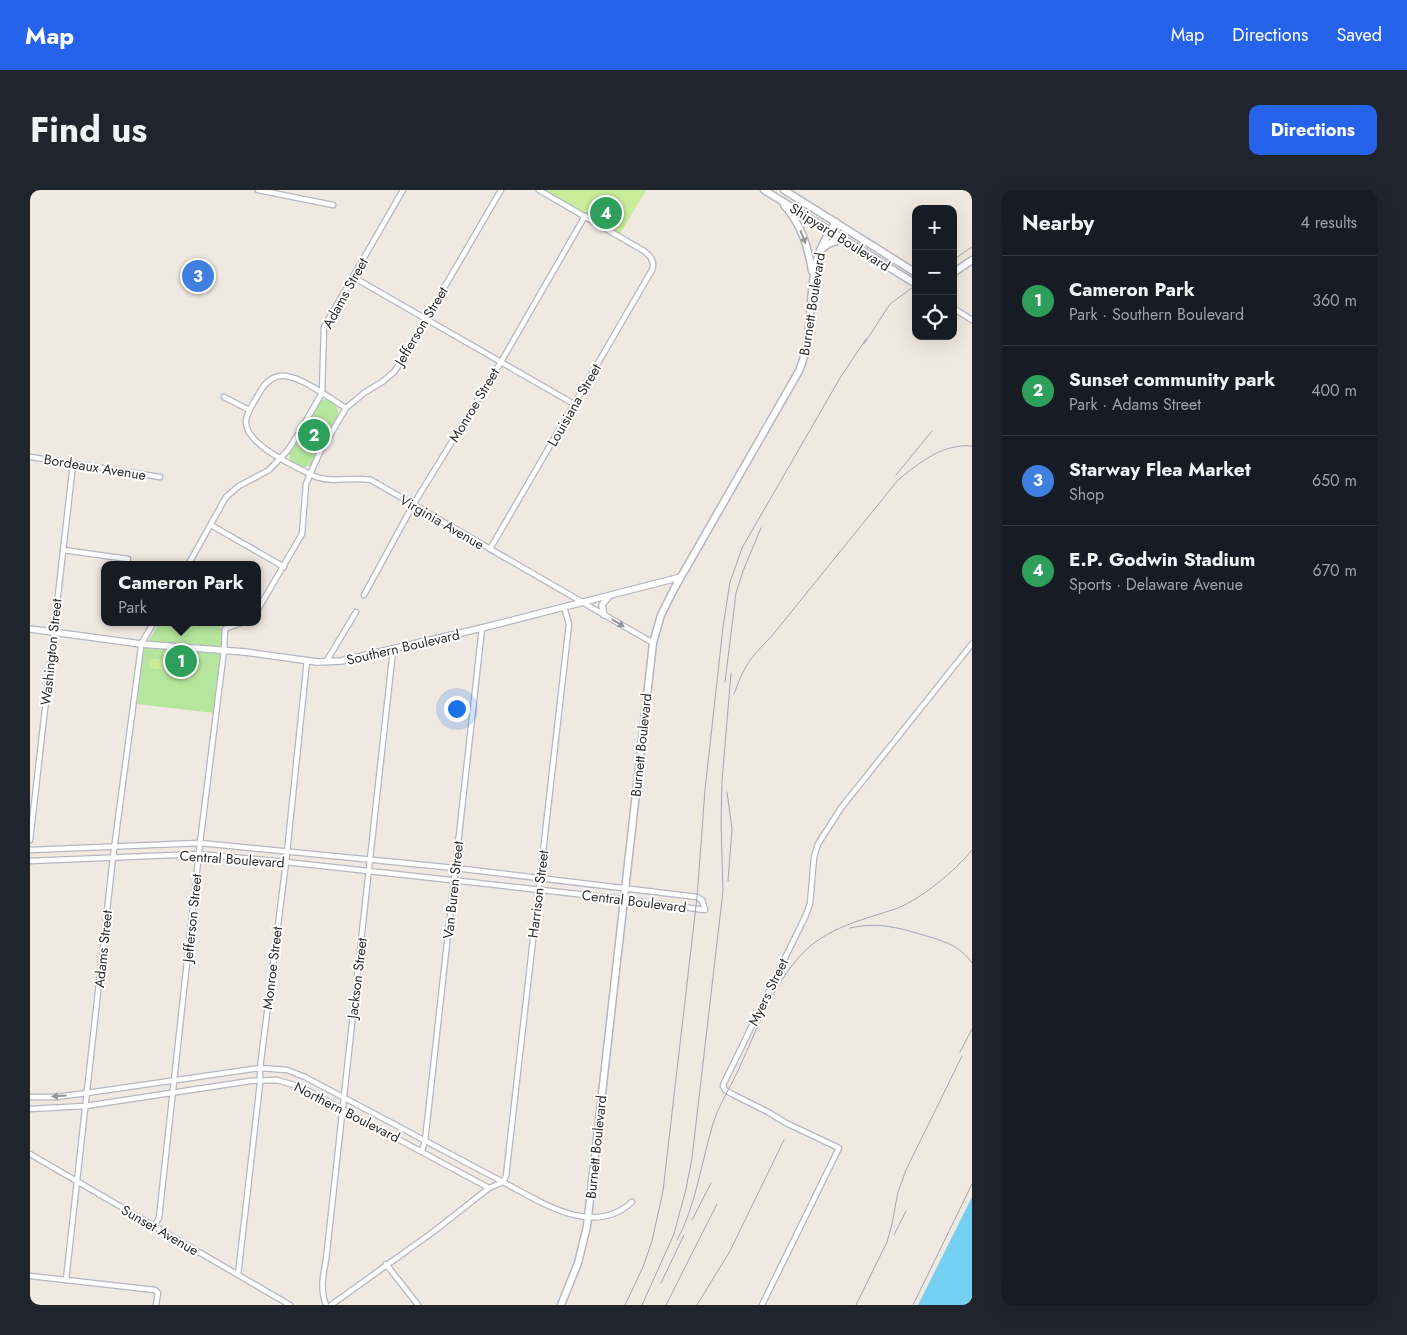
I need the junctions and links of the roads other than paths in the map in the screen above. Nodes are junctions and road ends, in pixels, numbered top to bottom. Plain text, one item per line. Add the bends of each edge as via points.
1 (258, 190) edge
2 (403, 190) edge
3 (501, 190) edge
4 (539, 190) edge
5 (764, 190) edge
6 (784, 190) edge
7 (780, 200) junction
8 (333, 205) dead end
9 (585, 216) junction
10 (836, 222) junction
11 (830, 230) junction
12 (843, 239) junction
13 (819, 252) junction
14 (970, 261) edge
15 (957, 267) edge
16 (912, 269) edge
17 (957, 270) edge
18 (353, 277) junction
19 (814, 279) junction
20 (912, 282) edge
21 (957, 311) edge
22 (426, 319) junction
23 (972, 320) edge
24 (501, 362) junction
25 (322, 393) junction
26 (224, 397) dead end
27 (574, 404) junction
28 (346, 408) junction
29 (249, 410) junction
30 (30, 456) edge
31 (281, 458) junction
32 (73, 464) junction
33 (310, 473) junction
34 (160, 477) dead end
35 (414, 505) junction
36 (211, 525) junction
37 (490, 549) junction
38 (63, 550) junction
39 (128, 559) dead end
40 (190, 561) edge
41 (284, 567) junction
42 (681, 578) junction
43 (364, 595) dead end
44 (610, 596) junction
45 (583, 602) junction
46 (261, 604) edge
47 (564, 607) junction
48 (356, 612) dead end
49 (604, 615) junction
50 (152, 626) edge
51 (228, 626) edge
52 (482, 628) junction
53 (30, 629) edge
54 (54, 631) junction
55 (653, 643) junction
56 (141, 644) junction
57 (972, 644) edge
58 (224, 650) junction
59 (393, 650) junction
60 (307, 660) junction
61 (326, 662) junction
62 (30, 840) edge
63 (200, 843) junction
64 (115, 846) junction
65 (30, 850) edge
66 (286, 850) junction
67 (200, 854) junction
68 (113, 857) junction
69 (371, 860) junction
70 (30, 861) edge
71 (286, 862) junction
72 (455, 868) junction
73 (370, 871) junction
74 (540, 878) junction
75 (454, 880) junction
76 (625, 888) junction
77 (538, 890) junction
78 (624, 899) junction
79 (260, 1068) junction
80 (260, 1080) junction
81 (175, 1081) junction
82 (87, 1093) junction
83 (172, 1093) junction
84 (30, 1097) edge
85 (343, 1097) junction
86 (85, 1106) junction
87 (342, 1108) junction
88 (30, 1109) edge
89 (425, 1141) junction
90 (422, 1151) junction
91 (30, 1154) edge
92 (77, 1181) junction
93 (504, 1182) junction
94 (489, 1188) junction
95 (632, 1202) dead end
96 (588, 1218) junction
97 (154, 1226) junction
98 (386, 1264) junction
99 (238, 1275) junction
100 (30, 1276) edge
101 (66, 1280) junction
102 (156, 1305) edge
103 (290, 1305) edge
104 (326, 1305) edge
105 (331, 1305) edge
106 (418, 1305) edge
107 (561, 1305) edge
108 (762, 1305) edge

1 - 8 street
2 - 18 street, Adams Street
3 - 22 street, Jefferson Street
4 - 9 street
5 - 7 main road, Shipyard Boulevard
6 - 10 main road, Shipyard Boulevard
7 - 11 main road, Shipyard Boulevard
7 -> 19 main road via 804,238
9 - 24 street, Monroe Street
9 - 27 street, Louisiana Street via 644,251 653,265
10 - 11 main road, Burnett Boulevard
10 - 16 main road, Shipyard Boulevard
11 - 12 main road, Shipyard Boulevard
11 - 13 main road, Burnett Boulevard
12 - 13 main road via 828,244
12 - 20 main road, Shipyard Boulevard
13 - 19 main road, Burnett Boulevard
14 - 15 main road
14 - 17 main road
18 - 22 street
18 - 25 street, Adams Street via 324,327
19 - 42 main road, Burnett Boulevard via 799,371
21 - 23 street
22 - 24 street
22 - 28 street, Jefferson Street via 394,372
24 - 27 street
24 - 35 street, Monroe Street
25 - 28 street
25 - 29 street via 284,375 274,377 264,385
25 - 31 street, Adams Street
26 - 29 street
27 - 37 street, Louisiana Street
28 - 33 street, Jefferson Street
29 - 31 street, Virginia Avenue via 248,433 258,444
30 - 32 street, Bordeaux Avenue
31 - 33 street, Virginia Avenue
31 - 36 street, Adams Street via 269,470 226,497
32 - 34 street, Bordeaux Avenue
32 - 38 street, Washington Street
33 - 35 street, Virginia Avenue via 326,479 371,480
33 - 41 street, Jefferson Street via 306,484 302,534
35 - 37 street, Virginia Avenue
35 - 43 street, Monroe Street
36 - 40 street, Adams Street
36 - 41 street
37 - 45 street, Virginia Avenue
38 - 39 street
38 - 54 street, Washington Street
41 - 46 street, Jefferson Street
42 - 44 street, Southern Boulevard
42 - 55 main road, Burnett Boulevard via 661,615
44 - 45 street, Southern Boulevard
44 - 49 street via 602,605
45 - 47 street, Southern Boulevard
45 - 49 street, Virginia Avenue
47 - 52 street, Southern Boulevard
47 - 74 street, Harrison Street via 568,624
48 - 61 street
49 -> 55 street, Virginia Avenue
50 - 56 street, Adams Street
51 - 58 street, Jefferson Street via 224,627
52 - 59 street, Southern Boulevard
52 - 72 street, Van Buren Street
53 - 54 street, Southern Boulevard
54 - 56 street, Southern Boulevard
54 - 62 street, Washington Street
55 - 76 main road, Burnett Boulevard
56 - 58 street, Southern Boulevard
56 - 64 street, Adams Street
57 - 108 street, Myers Street via 822,836 816,851 808,908 723,1086 786,1123 839,1148
58 - 60 street, Southern Boulevard
58 - 63 street, Jefferson Street
59 - 61 street, Southern Boulevard via 348,661
59 - 69 street, Jackson Street
60 - 61 street, Southern Boulevard
60 - 66 street, Monroe Street
63 - 64 street, Central Boulevard
63 - 66 street, Central Boulevard
63 - 67 street, Jefferson Street
64 - 65 street, Central Boulevard
64 - 68 street, Adams Street
66 - 69 street, Central Boulevard
66 - 71 street, Monroe Street
67 - 68 street, Central Boulevard
67 - 71 street, Central Boulevard
67 - 81 street, Jefferson Street
68 - 70 street, Central Boulevard
68 - 82 street, Adams Street
69 - 72 street, Central Boulevard
69 - 73 street, Jackson Street
71 - 73 street, Central Boulevard
71 - 79 street, Monroe Street
72 - 74 street, Central Boulevard
72 - 75 street, Van Buren Street
73 - 75 street, Central Boulevard
73 - 85 street, Jackson Street
74 - 76 street, Central Boulevard
74 - 77 street, Harrison Street
75 - 77 street, Central Boulevard
75 - 89 street, Van Buren Street
76 - 78 main road, Burnett Boulevard
76 - 78 street, Central Boulevard via 697,897 704,903 705,910
77 - 78 street, Central Boulevard
77 - 93 street, Harrison Street
78 - 96 main road, Burnett Boulevard
79 - 80 street, Monroe Street
79 - 81 street, Northern Boulevard
79 - 85 street, Northern Boulevard via 290,1071
80 - 83 street, Northern Boulevard
80 - 87 street, Northern Boulevard via 293,1084
80 - 99 street, Monroe Street
81 - 82 street, Northern Boulevard
81 - 83 street, Jefferson Street
82 -> 84 street, Northern Boulevard
82 - 86 street, Adams Street
83 - 86 street, Northern Boulevard
83 - 97 street, Jefferson Street via 159,1218
85 - 87 street, Jackson Street
85 - 89 street, Northern Boulevard
86 - 88 street, Northern Boulevard
86 - 92 street, Adams Street
87 - 90 street, Northern Boulevard
87 - 104 street, Jackson Street via 322,1280
89 - 90 street, Van Buren Street
89 - 93 street, Northern Boulevard
90 - 94 street, Northern Boulevard
91 - 92 street, Sunset Avenue
92 - 97 street, Sunset Avenue
92 - 101 street, Adams Street
93 - 94 street
93 - 96 street, Northern Boulevard via 552,1208
94 - 98 street
95 - 96 street via 613,1214
96 - 107 main road, Burnett Boulevard via 578,1263
97 - 99 street, Sunset Avenue
98 - 105 street
98 - 106 street
99 - 103 street, Sunset Avenue
100 - 101 street
101 - 102 street via 157,1292

